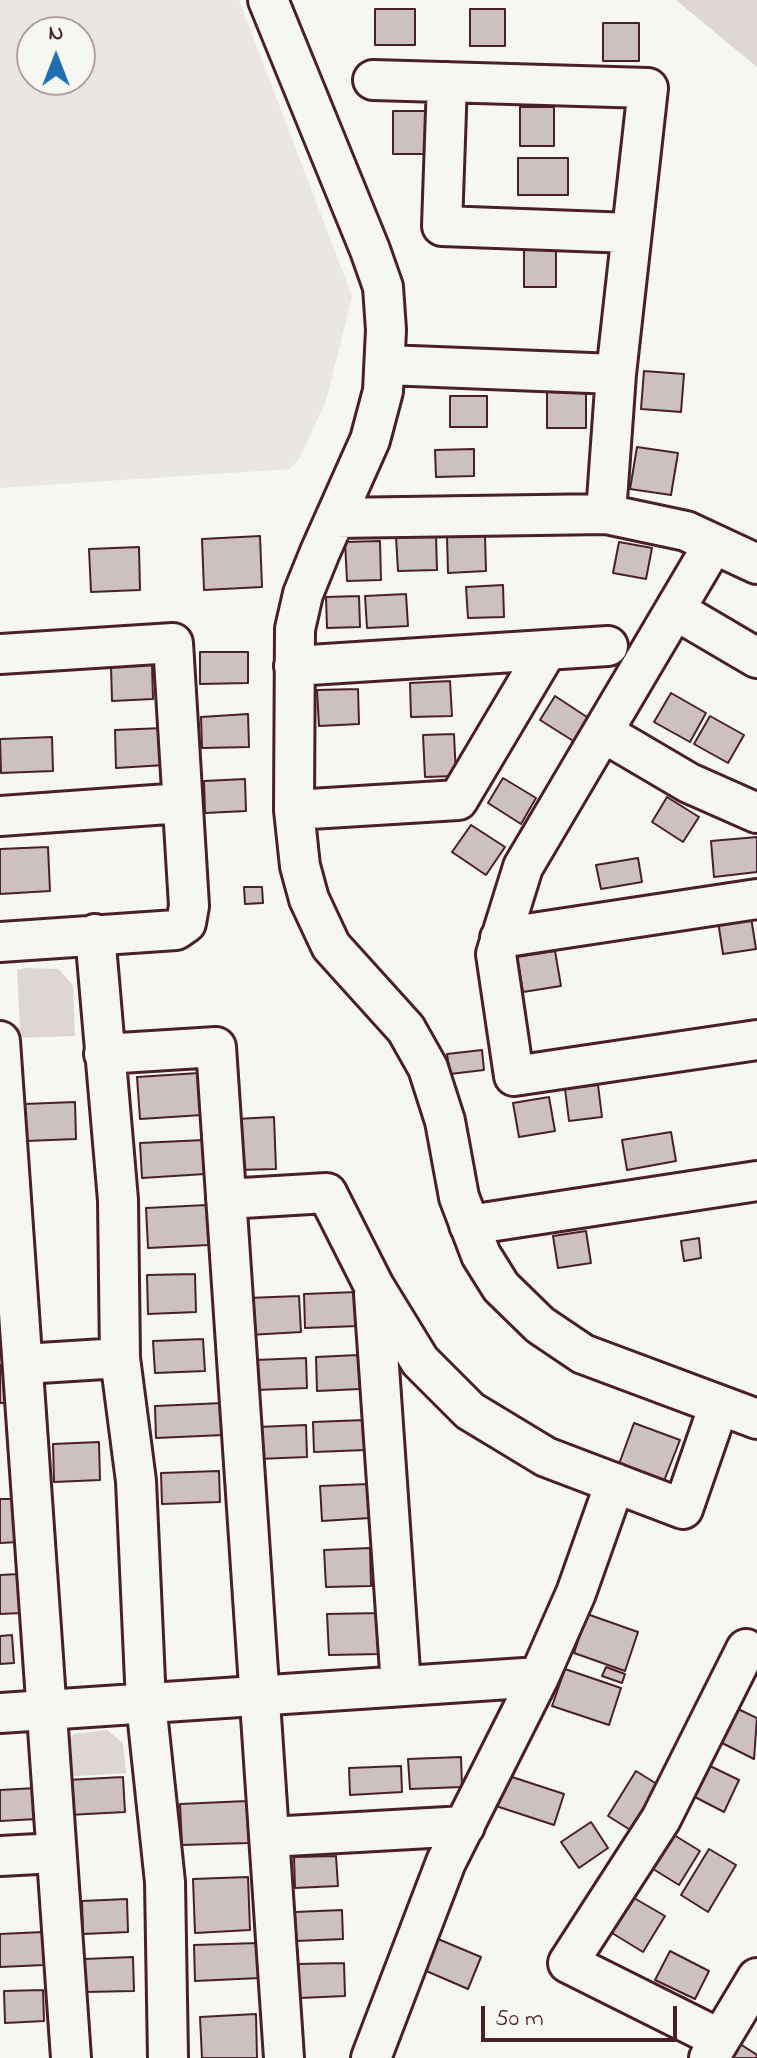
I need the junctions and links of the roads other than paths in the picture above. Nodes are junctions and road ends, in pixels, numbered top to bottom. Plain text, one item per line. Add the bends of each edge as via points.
1 (268, 0) edge
2 (373, 80) dead end
3 (447, 82) junction
4 (631, 233) junction
5 (386, 365) junction
6 (616, 374) junction
7 (606, 514) junction
8 (335, 518) junction
9 (713, 545) junction
10 (757, 564) edge
11 (677, 611) junction
12 (608, 646) dead end
13 (547, 650) junction
14 (0, 654) edge
15 (757, 658) edge
16 (294, 666) junction
17 (604, 733) junction
18 (182, 803) junction
19 (294, 810) junction
20 (757, 813) edge
21 (0, 816) edge
22 (757, 899) edge
23 (95, 934) junction
24 (500, 938) junction
25 (0, 942) edge
26 (757, 1040) edge
27 (0, 1041) edge
28 (104, 1054) junction
29 (757, 1181) edge
30 (226, 1199) junction
31 (469, 1225) junction
32 (374, 1286) junction
33 (120, 1358) junction
34 (24, 1364) junction
35 (719, 1405) junction
36 (757, 1419) edge
37 (615, 1483) junction
38 (746, 1649) dead end
39 (539, 1677) junction
40 (401, 1686) junction
41 (259, 1697) junction
42 (146, 1703) junction
43 (48, 1710) junction
44 (0, 1713) edge
45 (465, 1826) junction
46 (269, 1837) junction
47 (56, 1853) junction
48 (0, 1856) edge
49 (757, 1978) edge
50 (714, 2048) edge
51 (71, 2058) edge
52 (168, 2058) edge
53 (284, 2058) edge
54 (371, 2058) edge

1 - 5 street via 383,287
2 - 3 street
3 - 4 street via 442,226
3 - 4 street via 648,88
4 - 6 street
5 - 6 street
5 - 8 street via 370,440
6 - 7 street
7 - 8 street
7 - 9 street via 686,531
8 - 16 street via 303,594
9 - 10 street
9 - 11 street
11 - 15 street
11 - 17 street
12 - 13 street
13 - 16 street
13 - 19 street via 458,800
14 - 18 street via 173,643
16 - 19 street
17 - 20 street via 689,783
17 - 24 street via 523,867
18 - 21 street
18 - 23 street via 186,923 176,930
19 - 31 street via 300,866 316,919 331,946 406,1029 428,1068
22 - 24 street
23 - 25 street
23 - 28 street
24 - 26 street via 496,954 514,1076
27 - 34 street
28 - 30 street via 216,1047
28 - 33 street via 118,1200
29 - 31 street
30 - 32 street via 327,1193
30 - 41 street
31 - 35 street via 501,1287 559,1340 609,1365
32 - 37 street via 420,1361 470,1411 546,1457
32 - 40 street
33 - 34 street
33 - 42 street via 136,1481
34 - 43 street
35 - 36 street
35 - 37 street via 683,1509
37 - 39 street
38 - 50 street via 661,1819 568,1963
39 - 40 street
39 - 45 street
40 - 41 street
41 - 42 street
41 - 46 street
42 - 43 street
42 - 52 street via 165,1882
43 - 44 street
43 - 47 street
45 - 46 street
45 - 54 street via 446,1862
46 - 53 street
47 - 48 street
47 - 51 street
49 - 50 street

